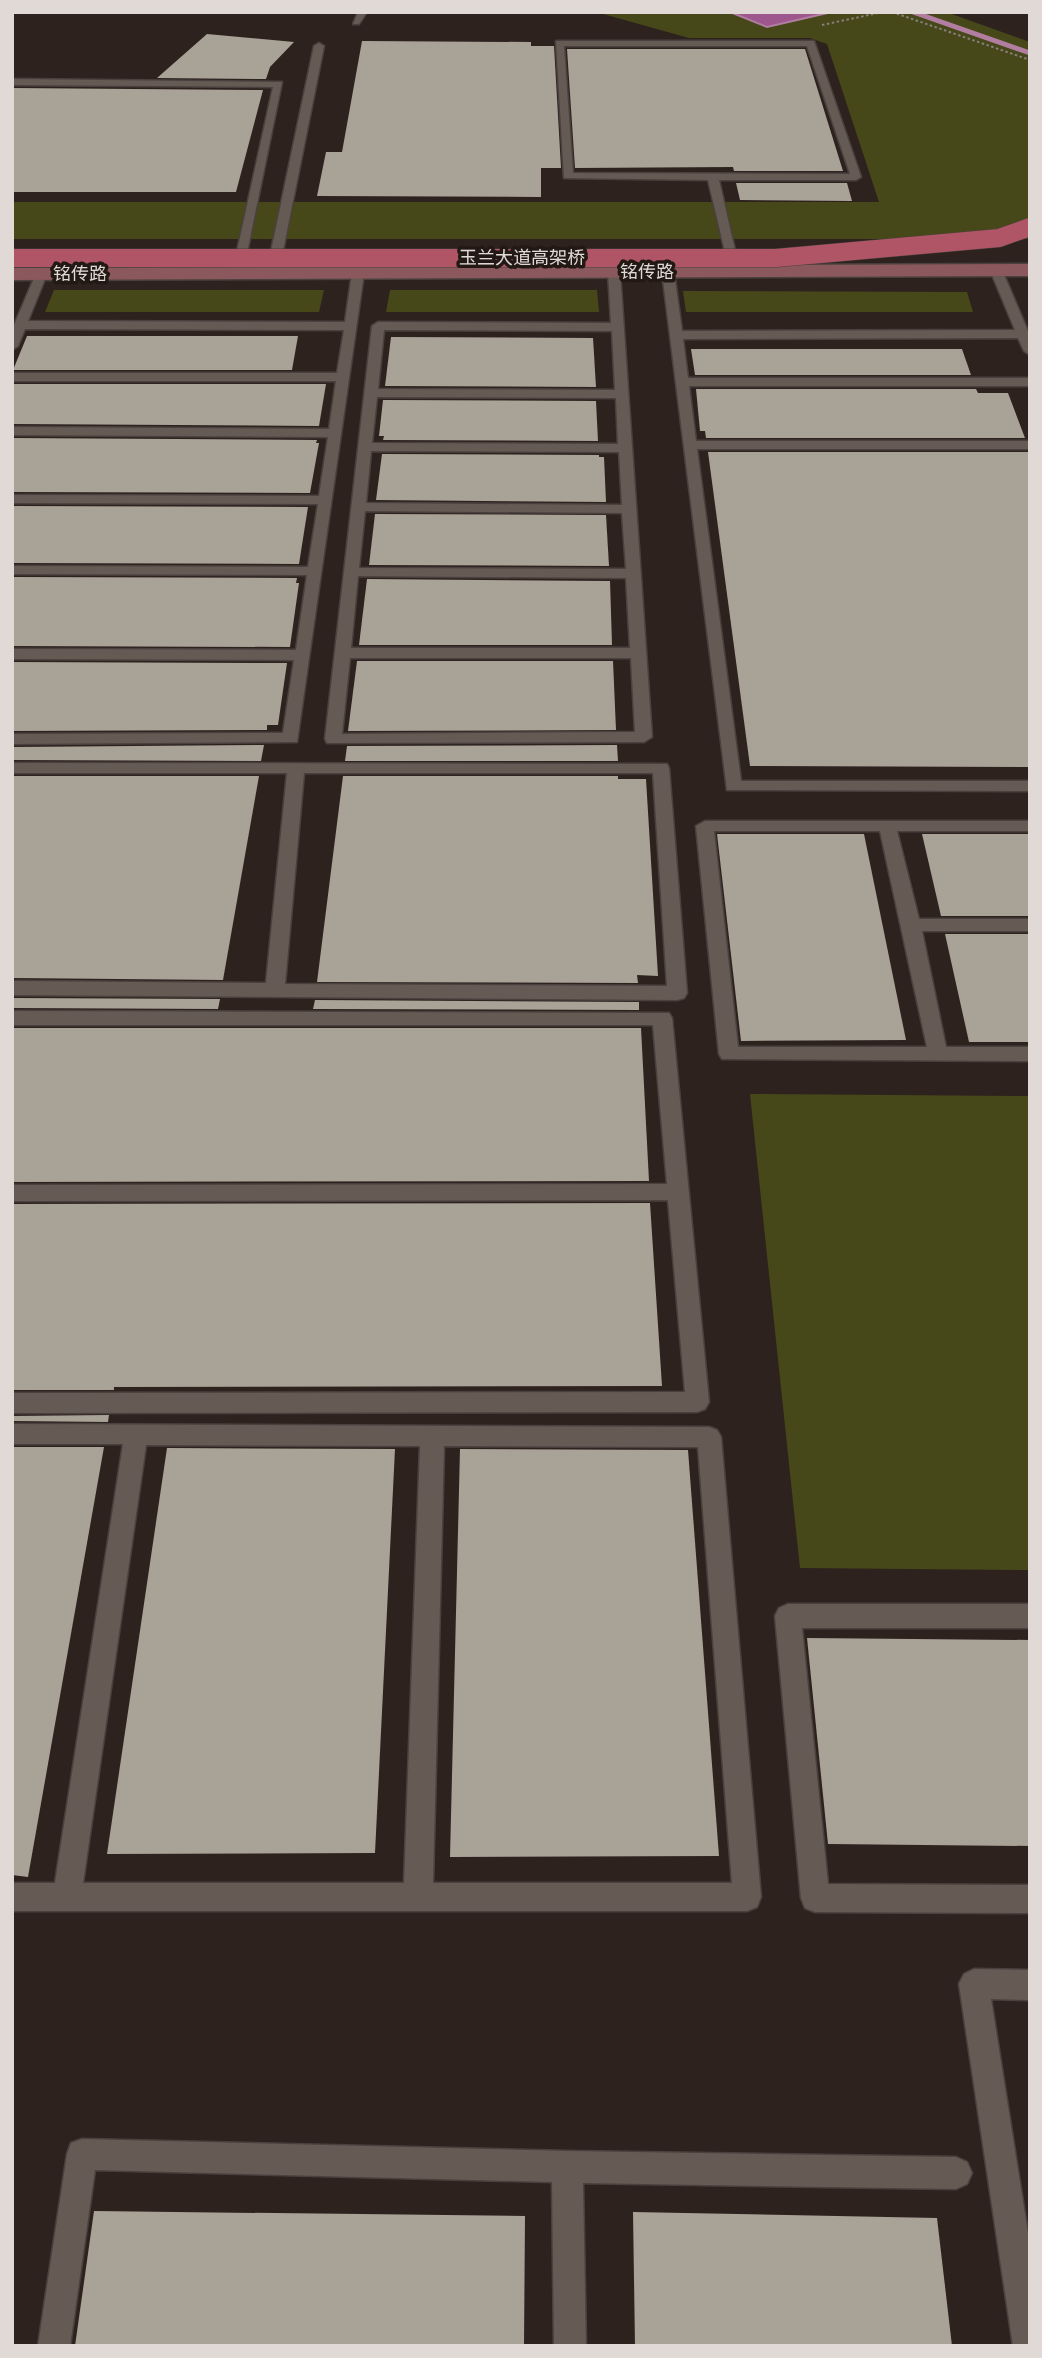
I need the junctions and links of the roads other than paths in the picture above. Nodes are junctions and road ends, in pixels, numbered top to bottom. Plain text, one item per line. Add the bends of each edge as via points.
1 (363, 12) edge
2 (356, 22) dead end
3 (320, 46) dead end
4 (12, 82) edge
5 (713, 177) junction
6 (1030, 227) edge
7 (729, 250) junction
8 (12, 251) edge
9 (243, 251) junction
10 (278, 251) junction
11 (1030, 251) edge
12 (12, 258) edge
13 (996, 270) junction
14 (1030, 270) edge
15 (614, 272) junction
16 (668, 272) junction
17 (358, 273) junction
18 (12, 274) edge
19 (41, 274) junction
20 (12, 280) edge
21 (20, 326) junction
22 (350, 326) junction
23 (617, 327) junction
24 (1023, 334) junction
25 (677, 335) junction
26 (12, 346) edge
27 (1030, 351) edge
28 (12, 377) edge
29 (343, 377) junction
30 (682, 382) junction
31 (1030, 382) edge
32 (370, 393) junction
33 (622, 394) junction
34 (12, 431) edge
35 (335, 433) junction
36 (691, 445) junction
37 (1030, 445) edge
38 (364, 447) junction
39 (625, 448) junction
40 (12, 499) edge
41 (325, 500) junction
42 (358, 507) junction
43 (629, 509) junction
44 (12, 570) edge
45 (315, 571) junction
46 (351, 572) junction
47 (633, 574) junction
48 (342, 653) junction
49 (639, 653) junction
50 (12, 654) edge
51 (303, 655) junction
52 (12, 739) edge
53 (12, 768) edge
54 (296, 768) junction
55 (1030, 786) edge
56 (887, 826) junction
57 (1030, 826) edge
58 (911, 925) junction
59 (1030, 925) edge
60 (12, 988) edge
61 (275, 990) junction
62 (12, 1018) edge
63 (938, 1054) junction
64 (1030, 1054) edge
65 (677, 1192) junction
66 (12, 1193) edge
67 (12, 1403) edge
68 (12, 1434) edge
69 (136, 1434) junction
70 (432, 1435) junction
71 (1030, 1616) edge
72 (12, 1897) edge
73 (67, 1897) junction
74 (418, 1897) junction
75 (1030, 1899) edge
76 (1030, 1985) edge
77 (567, 2167) junction
78 (956, 2173) dead end
79 (54, 2346) edge
80 (570, 2346) edge
81 (1029, 2346) edge

1 - 2 lane
3 - 10 lane
4 - 9 lane via 279,84
5 - 5 lane via 856,177 811,43 559,43 568,176
5 - 7 lane
6 - 12 main road, 玉兰大道高架桥, bridge via 999,238 776,258
7 - 10 main road, 铭传路
7 - 11 main road, 铭传路
8 - 9 main road, 铭传路
9 - 10 main road, 铭传路
11 - 20 main road, 玉兰大道高架桥 via 790,282
13 - 14 main road, 铭传路
13 - 16 main road, 铭传路
13 - 24 lane
15 - 16 main road, 铭传路
15 - 17 main road, 铭传路
15 - 23 lane
16 - 25 lane
17 - 19 main road, 铭传路
17 - 22 lane
18 - 19 main road, 铭传路
19 - 21 lane
21 - 22 lane
21 - 26 lane
22 - 29 lane
23 - 32 lane via 378,326
23 - 33 lane
24 - 25 lane
24 - 27 lane
25 - 30 lane
28 - 29 lane
29 - 35 lane
30 - 31 lane
30 - 36 lane
32 - 33 lane
32 - 38 lane
33 - 39 lane
34 - 35 lane
35 - 41 lane
36 - 37 lane
36 - 55 lane via 733,786
38 - 39 lane
38 - 42 lane
39 - 43 lane
40 - 41 lane
41 - 45 lane
42 - 43 lane
42 - 46 lane
43 - 47 lane
44 - 45 lane
45 - 51 lane
46 - 47 lane
46 - 48 lane
47 - 49 lane
48 - 49 lane
48 - 49 lane via 332,739 644,737
50 - 51 lane
51 - 52 lane via 292,738
53 - 54 lane
54 - 61 lane
54 - 61 lane via 661,768 677,993
56 - 57 lane
56 - 58 lane
56 - 63 lane via 705,826 729,1054
58 - 59 lane
58 - 63 lane
60 - 61 lane
62 - 65 lane via 662,1018
63 - 64 lane
65 - 66 lane
65 - 67 lane via 697,1402
68 - 69 lane
69 - 70 lane
69 - 73 lane
70 - 74 lane
70 - 74 lane via 709,1437 747,1897
71 - 75 lane via 788,1616 815,1898
72 - 73 lane
73 - 74 lane
76 - 81 lane via 974,1984
77 - 78 lane
77 - 79 lane via 82,2154
77 - 80 lane

